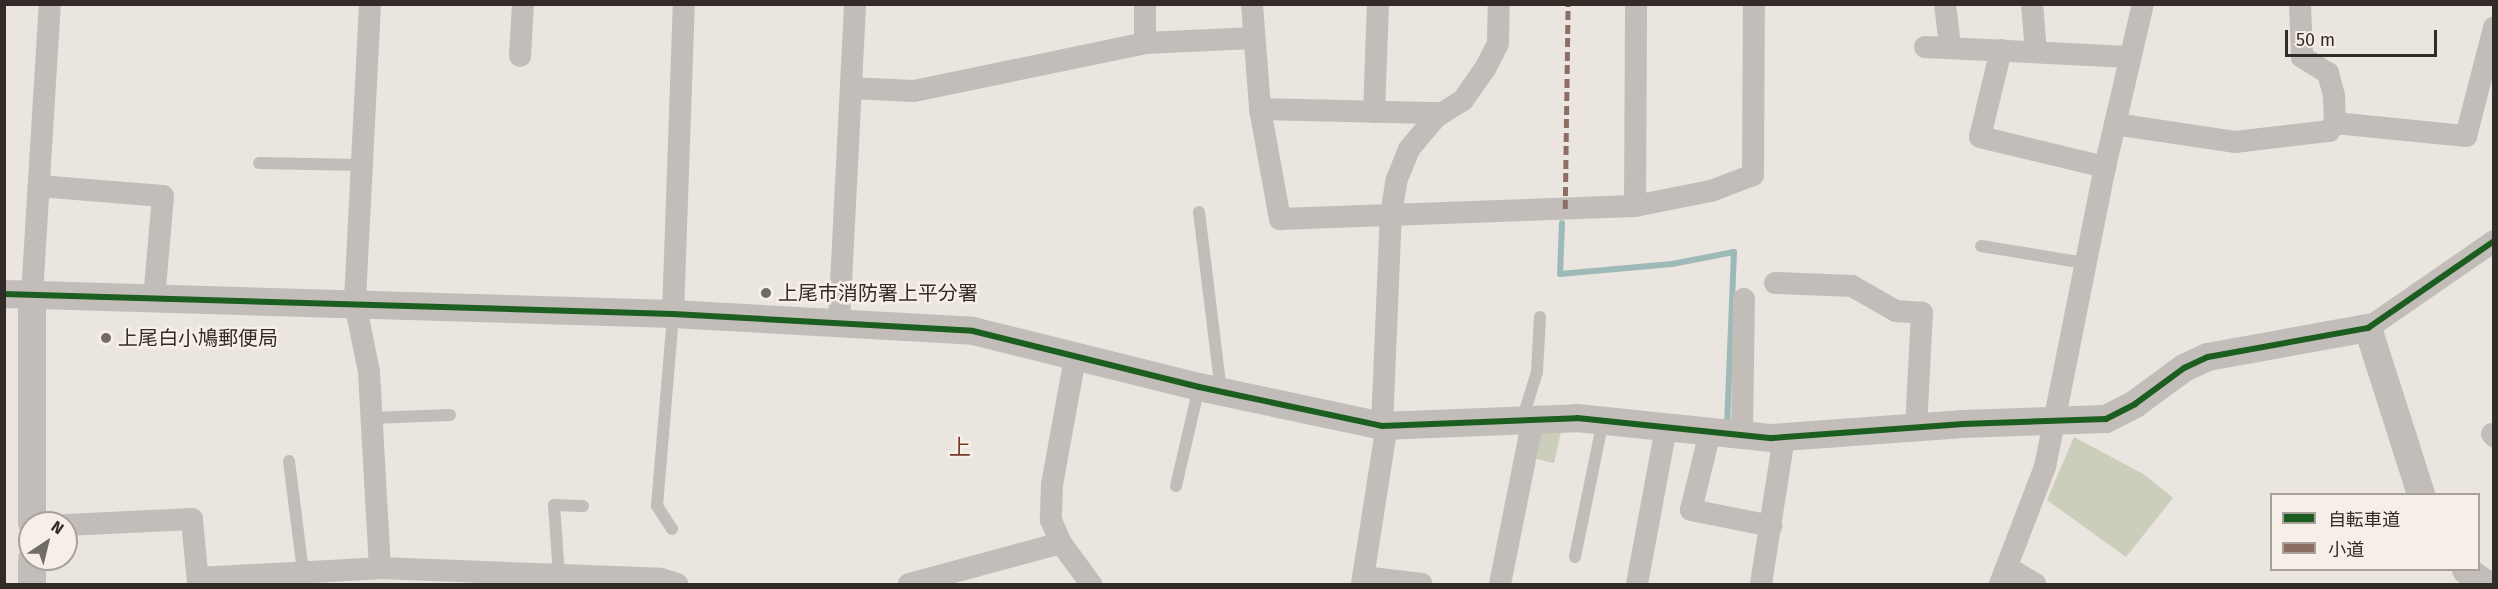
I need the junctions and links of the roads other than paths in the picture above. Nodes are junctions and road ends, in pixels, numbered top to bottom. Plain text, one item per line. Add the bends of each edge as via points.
1 (50, 4) edge
2 (370, 4) edge
3 (523, 4) edge
4 (684, 4) edge
5 (855, 4) edge
6 (1145, 4) edge
7 (1252, 4) edge
8 (1378, 4) edge
9 (1499, 4) edge
10 (1636, 4) edge
11 (1754, 4) edge
12 (1945, 4) edge
13 (2032, 4) edge
14 (2143, 4) edge
15 (2300, 4) edge
16 (2493, 28) edge
17 (1254, 38) junction
18 (1145, 43) junction
19 (1925, 46) dead end
20 (1950, 46) junction
21 (2001, 50) junction
22 (2036, 52) junction
23 (520, 56) dead end
24 (2130, 57) junction
25 (851, 88) junction
26 (1260, 109) junction
27 (1374, 112) junction
28 (1442, 113) junction
29 (2335, 123) junction
30 (2115, 124) junction
31 (259, 163) dead end
32 (362, 165) junction
33 (2105, 167) junction
34 (39, 186) junction
35 (1635, 206) junction
36 (1199, 212) dead end
37 (1391, 215) junction
38 (2493, 241) edge
39 (1982, 246) dead end
40 (2085, 263) junction
41 (1776, 283) dead end
42 (18, 295) edge
43 (154, 298) junction
44 (1744, 300) dead end
45 (355, 303) junction
46 (673, 314) junction
47 (1540, 317) dead end
48 (839, 322) junction
49 (2368, 328) junction
50 (1075, 358) junction
51 (1210, 390) junction
52 (450, 415) dead end
53 (371, 418) junction
54 (1527, 420) junction
55 (1603, 420) junction
56 (2053, 423) junction
57 (1385, 426) junction
58 (1666, 427) junction
59 (1916, 428) junction
60 (1710, 432) junction
61 (1742, 435) junction
62 (1784, 437) junction
63 (290, 461) dead end
64 (1176, 486) dead end
65 (2420, 493) edge
66 (583, 506) dead end
67 (31, 511) edge
68 (78, 524) edge
69 (1771, 526) junction
70 (672, 529) dead end
71 (1061, 543) junction
72 (1575, 557) dead end
73 (380, 568) junction
74 (2467, 571) edge
75 (303, 573) junction
76 (559, 574) junction
77 (2003, 576) edge
78 (960, 577) edge
79 (455, 578) edge
80 (276, 579) edge
81 (198, 581) edge
82 (1362, 581) edge
83 (677, 585) edge
84 (909, 585) edge
85 (1091, 585) edge
86 (1422, 585) edge
87 (1500, 585) edge
88 (1637, 585) edge
89 (1761, 585) edge
90 (2035, 585) edge
91 (2486, 585) edge

1 - 34 street
2 - 32 street
3 - 23 street
4 - 46 street
5 - 25 street
6 - 18 street
7 - 17 street
8 - 27 street
9 - 28 street via 1498,43 1485,69 1463,100
10 - 35 street
11 - 35 street via 1753,175 1712,191
12 - 20 street
13 - 22 street
14 - 24 street
15 - 29 street via 2302,57 2328,73
16 - 29 street via 2466,136
17 - 18 street
17 - 26 street
18 - 25 street via 914,91
19 - 20 street
20 - 21 street
21 - 22 street
21 - 33 street via 1980,137
22 - 24 street
24 - 30 street
25 - 48 street
26 - 27 street
26 - 37 street via 1280,219
27 - 28 street
28 - 37 street via 1409,149 1397,178
29 - 30 street via 2329,131 2235,142
30 - 33 street
31 - 32 lane
32 - 45 street
33 - 40 street
34 - 42 street
34 - 43 street via 163,196
35 - 37 street
36 - 51 lane
37 - 57 street
38 - 49 street
39 - 40 lane
40 - 56 street
41 - 59 street via 1852,286 1896,311 1922,313
42 - 43 street
42 - 67 street
43 - 45 street
44 - 61 street
45 - 46 street
45 - 53 street via 369,372
46 - 48 street
46 - 70 lane via 657,506
47 - 54 lane via 1537,372
48 - 50 street via 973,331
49 - 56 street via 2208,357 2184,368 2135,404 2106,419
49 - 65 street
50 - 51 street
50 - 71 street via 1052,485 1051,520
51 - 57 street
51 - 64 lane
52 - 53 lane
53 - 73 street
54 - 55 street
54 - 57 street
54 - 87 street
55 - 58 street
55 - 72 lane
56 - 59 street
56 - 77 street via 2045,467
57 - 82 street
58 - 60 street
58 - 88 street
59 - 62 street
60 - 61 street
60 - 69 street via 1691,510
61 - 62 street
62 - 69 street
63 - 75 lane
66 - 76 lane via 554,505
68 - 81 street via 192,519
69 - 89 street
71 - 78 street
71 - 85 street
73 - 75 street
73 - 79 street
74 - 91 street
75 - 80 street
76 - 79 street
76 - 83 street via 661,579
77 - 90 street
78 - 84 street
80 - 81 street
82 - 86 street

